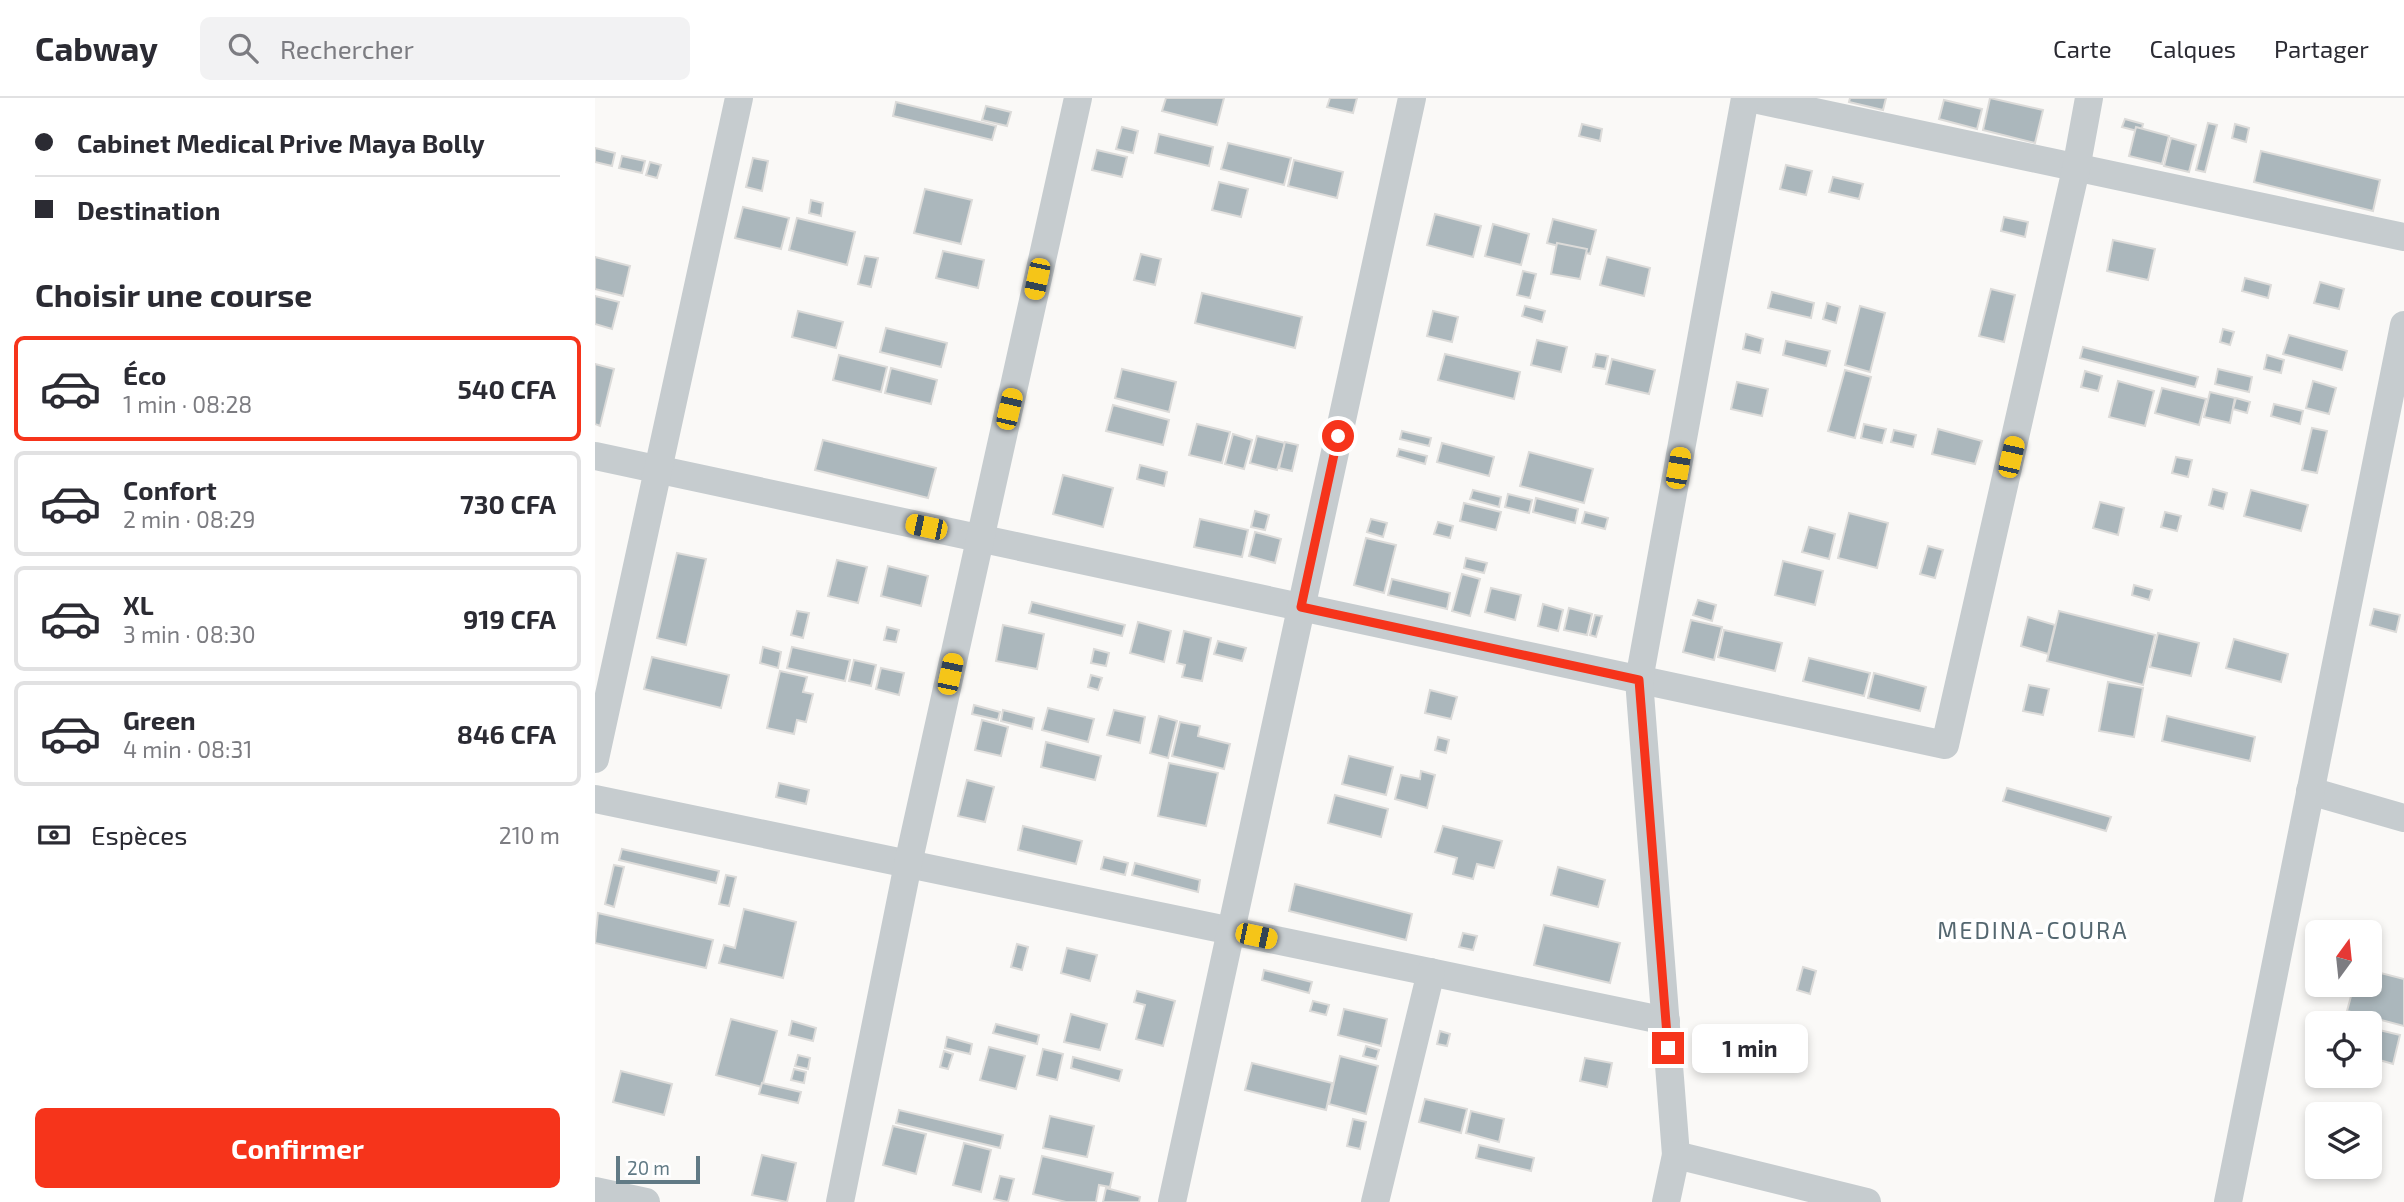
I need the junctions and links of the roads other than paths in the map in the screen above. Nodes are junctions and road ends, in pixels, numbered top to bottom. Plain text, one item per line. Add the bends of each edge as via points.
1 (739, 98) edge
2 (1077, 98) edge
3 (1412, 98) edge
4 (1747, 98) edge
5 (2089, 98) edge
6 (2077, 169) junction
7 (2404, 237) edge
8 (2404, 325) edge
9 (595, 456) edge
10 (658, 469) junction
11 (980, 538) junction
12 (1301, 607) junction
13 (1639, 680) junction
14 (595, 759) edge
15 (2310, 791) junction
16 (595, 799) edge
17 (2404, 818) edge
18 (908, 864) junction
19 (1231, 931) junction
20 (1431, 972) junction
21 (1666, 1021) junction
22 (1676, 1156) junction
23 (595, 1191) edge
24 (646, 1202) edge
25 (840, 1202) edge
26 (1172, 1202) edge
27 (1375, 1202) edge
28 (1666, 1202) edge
29 (1867, 1202) edge
30 (2228, 1202) edge

1 - 10 street
2 - 11 street
3 - 12 street
4 - 6 street
4 - 13 street
5 - 6 street
6 - 7 street
6 - 13 street via 1945,745
8 - 15 street
9 - 10 street
10 - 11 street
10 - 14 street
11 - 12 street
11 - 18 street
12 - 13 street
12 - 19 street
13 - 21 street
15 - 17 street
15 - 30 street
16 - 18 street
18 - 19 street
18 - 25 street
19 - 20 street
19 - 26 street
20 - 21 street
20 - 27 street
21 - 22 street
22 - 28 street
22 - 29 street
23 - 24 street

